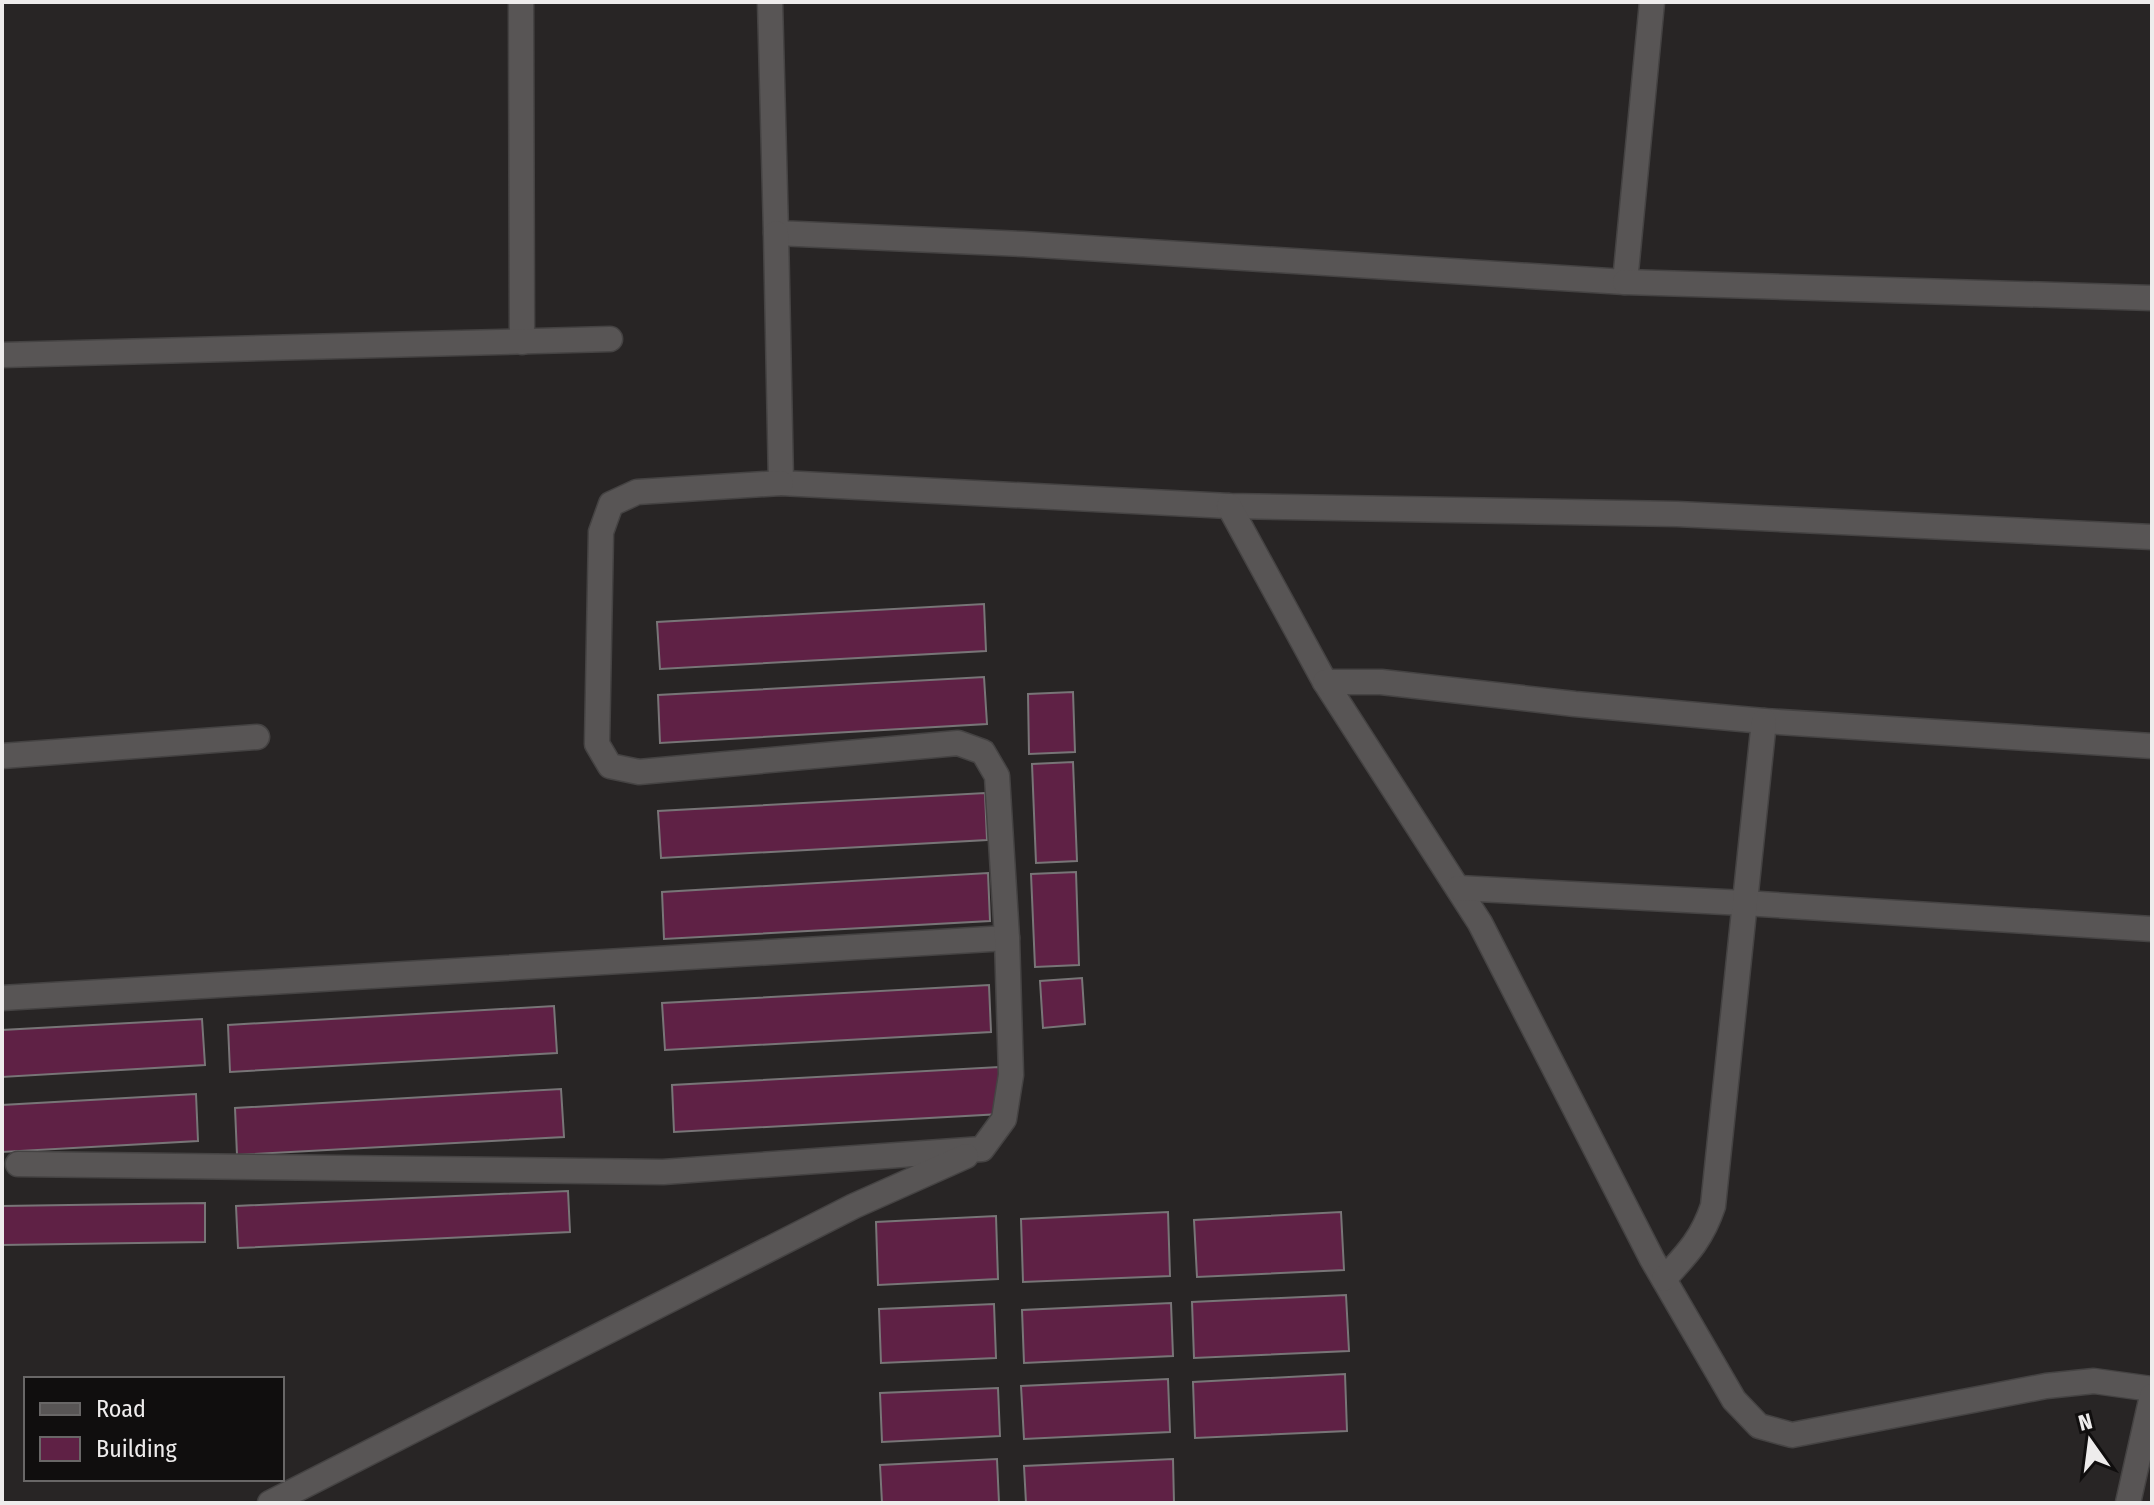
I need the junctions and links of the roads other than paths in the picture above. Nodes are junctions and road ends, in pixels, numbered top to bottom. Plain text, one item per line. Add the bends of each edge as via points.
1 (521, 2) edge
2 (770, 2) edge
3 (1652, 2) edge
4 (776, 233) junction
5 (1625, 282) junction
6 (2152, 298) edge
7 (610, 339) dead end
8 (522, 342) junction
9 (2, 355) edge
10 (781, 483) junction
11 (1229, 506) junction
12 (2152, 537) edge
13 (1325, 682) junction
14 (1764, 721) junction
15 (257, 737) dead end
16 (2152, 746) edge
17 (2, 756) edge
18 (1458, 888) junction
19 (1744, 903) junction
20 (2152, 929) edge
21 (1007, 938) junction
22 (2, 998) edge
23 (982, 1149) junction
24 (18, 1164) dead end
25 (1664, 1279) junction
26 (2152, 1389) edge
27 (2152, 1396) edge
28 (270, 1503) edge
29 (2128, 1503) edge

1 - 8 street
2 - 4 street
3 - 5 street
4 - 5 street
4 - 10 street
5 - 6 street
7 - 8 street
8 - 9 street
10 - 11 street
10 - 21 street via 637,492 611,504 601,532 597,744 610,766 639,772 958,743 983,752 997,776
11 - 12 street via 1677,514
11 - 13 street
13 - 14 street via 1381,682
13 - 18 street
14 - 16 street
14 - 19 street
15 - 17 street
18 - 19 street
18 - 25 street
19 - 20 street
19 - 25 street via 1713,1206 1706,1228
21 - 22 street
21 - 23 street via 1011,1075 1004,1119
23 - 24 street via 663,1172
23 - 28 street via 854,1206
25 - 26 street via 1734,1400 1759,1426 1792,1435 2046,1386 2094,1381
27 - 29 street

